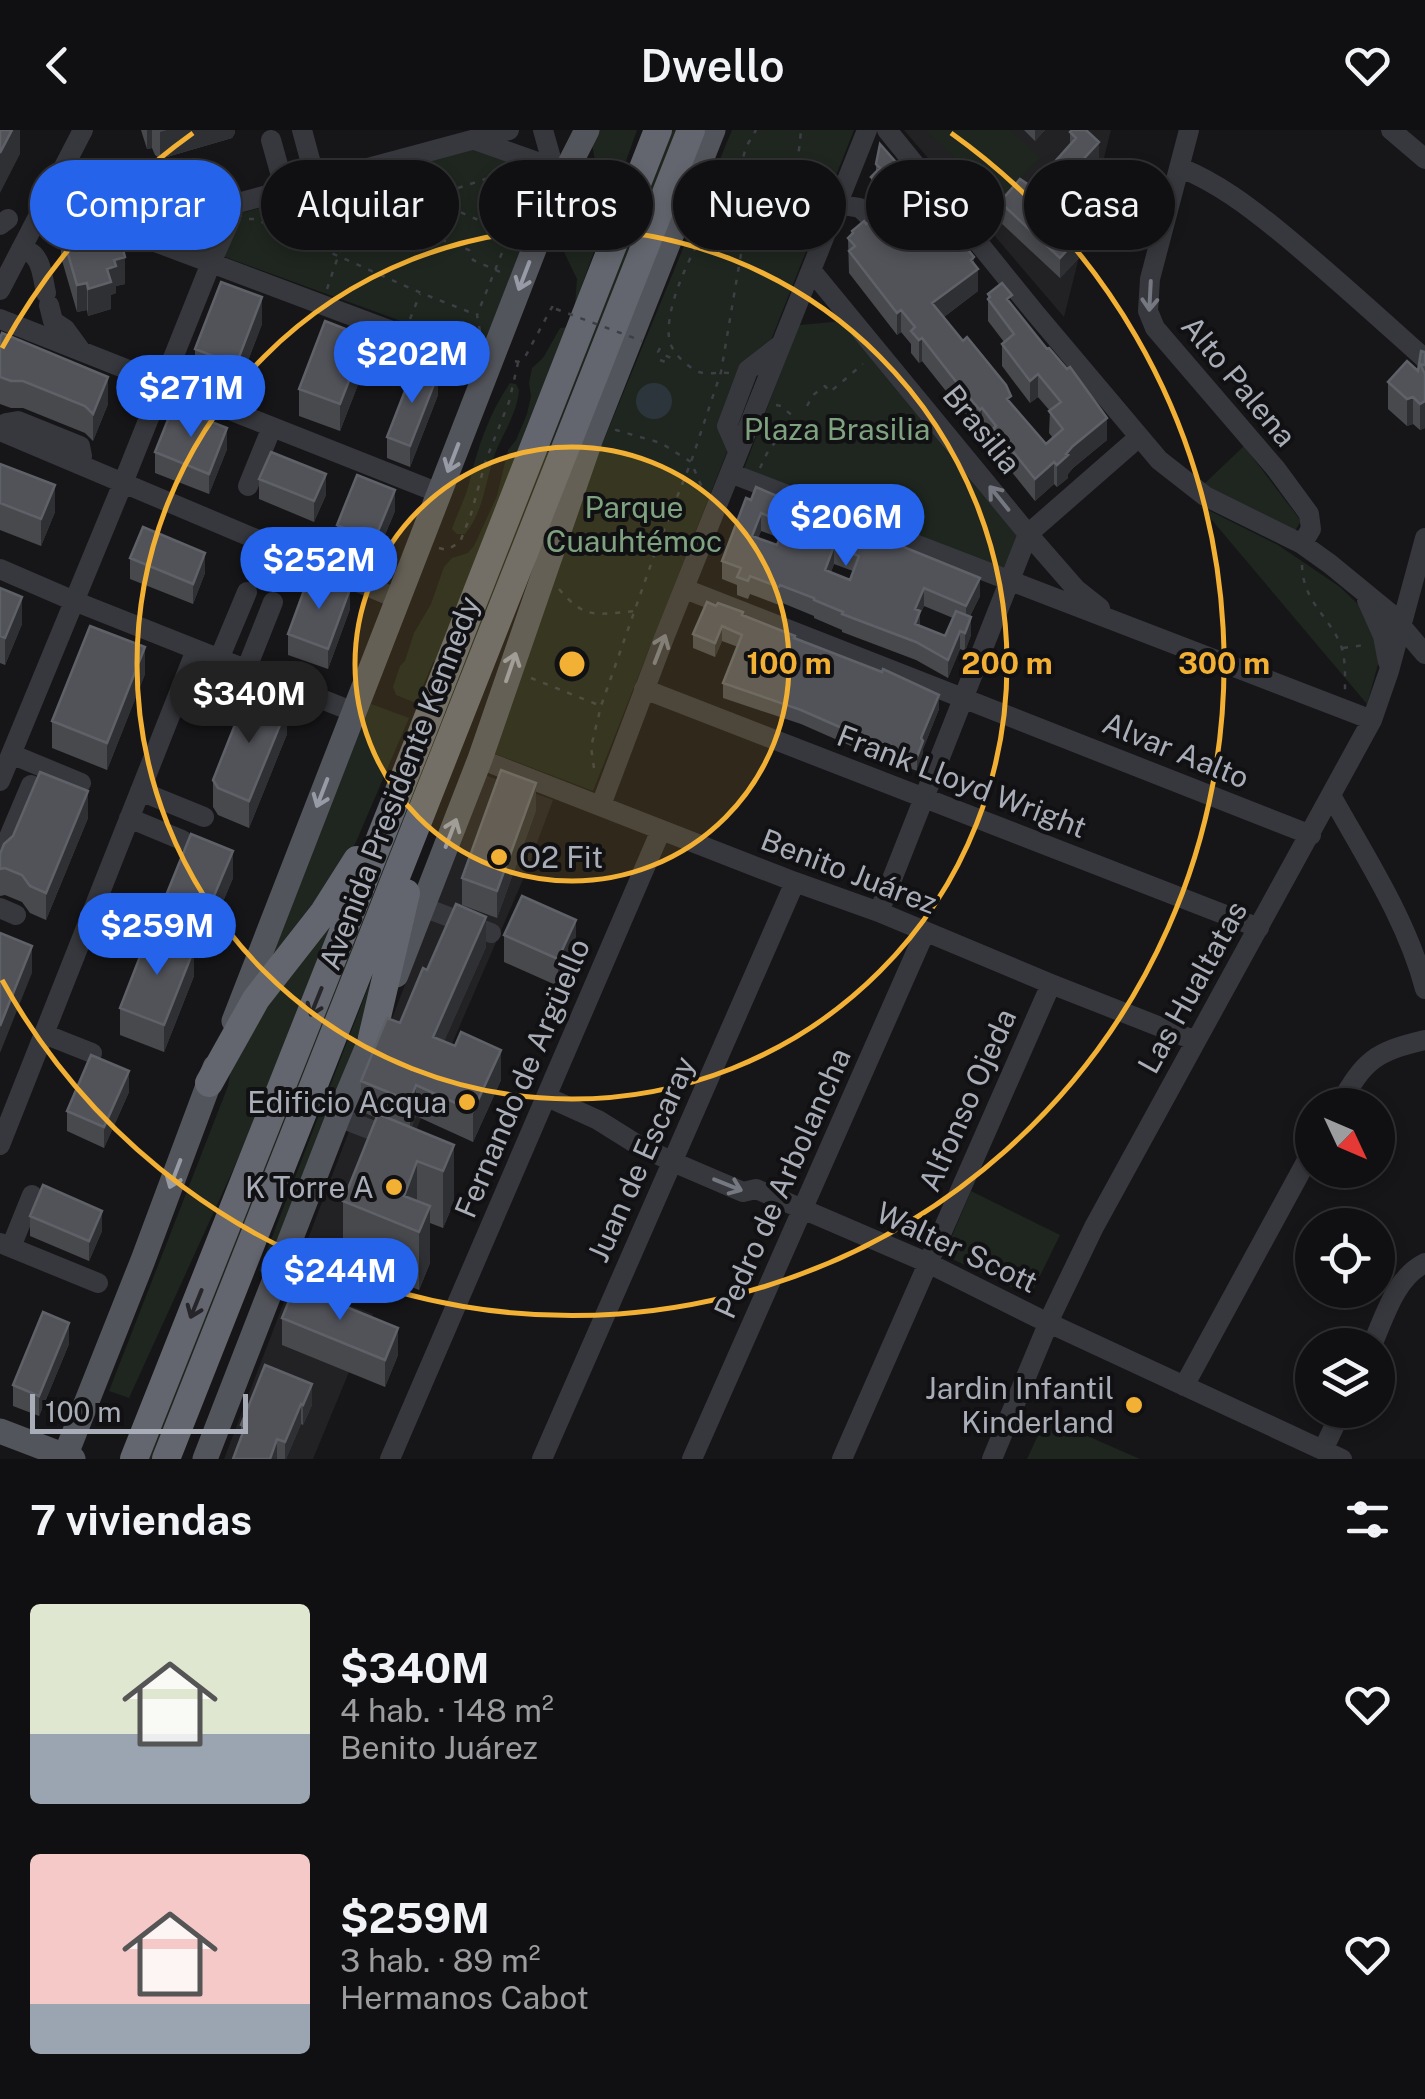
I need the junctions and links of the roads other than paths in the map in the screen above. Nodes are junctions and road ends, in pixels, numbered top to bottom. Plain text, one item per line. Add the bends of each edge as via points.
1 (83, 130) edge
2 (302, 130) edge
3 (509, 130) edge
4 (543, 130) edge
5 (587, 130) edge
6 (655, 130) edge
7 (691, 130) edge
8 (713, 130) edge
9 (867, 130) edge
10 (887, 130) edge
11 (1189, 130) edge
12 (1391, 130) edge
13 (472, 135) edge
14 (271, 140) dead end
15 (431, 140) edge
16 (67, 160) edge
17 (277, 160) edge
18 (310, 160) edge
19 (396, 160) edge
20 (523, 160) edge
21 (552, 160) edge
22 (568, 160) edge
23 (1425, 160) edge
24 (1181, 168) junction
25 (846, 184) edge
26 (30, 233) edge
27 (22, 249) junction
28 (177, 250) edge
29 (216, 250) edge
30 (534, 250) edge
31 (819, 250) edge
32 (211, 263) junction
33 (811, 270) junction
34 (0, 290) edge
35 (0, 320) edge
36 (81, 352) junction
37 (1425, 360) edge
38 (500, 361) junction
39 (163, 384) junction
40 (272, 427) junction
41 (0, 430) edge
42 (604, 434) junction
43 (1140, 437) junction
44 (730, 473) junction
45 (124, 483) junction
46 (248, 486) dead end
47 (439, 493) junction
48 (1028, 534) junction
49 (1425, 538) edge
50 (1302, 544) junction
51 (0, 569) edge
52 (1011, 580) junction
53 (1358, 586) junction
54 (685, 588) junction
55 (247, 592) dead end
56 (398, 599) junction
57 (74, 601) junction
58 (273, 602) dead end
59 (1113, 619) junction
60 (1402, 625) junction
61 (493, 631) junction
62 (196, 650) junction
63 (1425, 656) edge
64 (219, 659) junction
65 (1391, 667) junction
66 (246, 670) junction
67 (644, 690) junction
68 (964, 698) junction
69 (354, 712) junction
70 (1372, 720) junction
71 (416, 748) junction
72 (11, 754) junction
73 (480, 759) junction
74 (436, 778) junction
75 (0, 781) edge
76 (81, 783) edge
77 (31, 785) edge
78 (140, 791) junction
79 (1332, 796) junction
80 (603, 799) junction
81 (924, 799) junction
82 (204, 816) dead end
83 (130, 818) junction
84 (662, 830) junction
85 (1310, 835) junction
86 (182, 840) dead end
87 (0, 858) edge
88 (795, 882) junction
89 (423, 907) junction
90 (879, 912) junction
91 (91, 915) junction
92 (1259, 928) junction
93 (926, 932) junction
94 (491, 933) dead end
95 (138, 936) dead end
96 (1051, 984) junction
97 (1425, 989) edge
98 (44, 1034) junction
99 (372, 1038) junction
100 (1196, 1040) junction
101 (1425, 1040) edge
102 (92, 1053) edge
103 (209, 1083) junction
104 (1350, 1088) edge
105 (546, 1098) junction
106 (338, 1117) junction
107 (4, 1121) edge
108 (401, 1142) edge
109 (0, 1145) edge
110 (672, 1162) junction
111 (1295, 1182) edge
112 (32, 1194) dead end
113 (803, 1210) junction
114 (5, 1245) edge
115 (928, 1263) junction
116 (1425, 1263) edge
117 (98, 1283) dead end
118 (1048, 1323) junction
119 (1379, 1328) edge
120 (1184, 1386) junction
121 (1338, 1428) edge
122 (0, 1431) edge
123 (1333, 1455) edge
124 (67, 1458) edge
125 (134, 1459) edge
126 (166, 1459) edge
127 (205, 1459) edge
128 (390, 1459) edge
129 (542, 1459) edge
130 (692, 1459) edge
131 (842, 1459) edge
132 (992, 1459) edge

1 - 16 street
2 - 18 street
3 - 13 street
4 - 21 street
5 - 22 main road
6 - 71 highway, Avenida Presidente Kennedy
7 - 61 highway, Avenida Presidente Kennedy
8 - 42 main road
9 - 25 street
10 - 43 street
11 - 24 street, Alto Palena
12 - 23 street
13 - 15 street
13 - 20 street
14 - 17 street
15 - 19 street
24 - 37 street via 1250,208
24 -> 50 street, Alto Palena via 1150,280 1150,319 1309,514 1311,529
26 - 27 street
27 - 34 street
27 - 36 street via 38,258 53,321
28 - 32 street
29 - 32 street
30 -> 38 main road
31 - 33 street
32 - 38 street via 404,335
32 - 39 street
33 - 44 street
48 -> 33 street, Brasilia
35 - 36 street
36 - 39 street
38 -> 47 main road
39 - 40 street
39 - 45 street
40 - 46 street
40 - 47 street
41 - 45 street
42 - 61 highway
73 -> 42 main road
43 - 48 street
43 - 50 street via 1205,496
44 - 52 street, Brasilia
44 - 54 street
45 - 56 street
45 - 57 street
47 - 56 main road
48 - 52 street
48 - 59 street, Brasilia
49 - 60 street, Las Hualtatas
50 - 53 street
51 - 57 street
52 - 59 street, Brasilia
52 - 68 street
53 - 60 street
53 - 65 street
67 -> 54 street
54 - 68 street, Alvar Aalto
55 - 64 street
56 - 69 main road
57 - 62 street
57 - 72 street
58 - 66 street
59 - 70 street, Brasilia
60 - 63 street
60 - 65 street, Las Hualtatas
61 - 74 highway, Avenida Presidente Kennedy
62 - 64 street
62 - 78 street
63 - 65 street via 1407,656
64 - 66 street
65 - 70 street, Las Hualtatas
66 - 69 street
67 - 80 street
67 - 81 street, Frank Lloyd Wright
68 - 81 street
68 - 85 street, Alvar Aalto
69 -> 103 main road
70 - 79 street, Las Hualtatas
71 - 103 highway via 348,878 256,999
71 -> 125 highway, Avenida Presidente Kennedy
72 - 75 street
72 - 76 street
73 - 80 street, Benito Juárez
89 -> 73 main road
74 - 99 highway
74 - 126 highway, Avenida Presidente Kennedy
77 - 87 street
78 - 82 street
78 - 83 street
79 - 85 street, Las Hualtatas
79 - 97 street via 1398,919
80 - 84 street, Benito Juárez
81 - 90 street
81 - 92 street, Frank Lloyd Wright
83 - 86 street
83 - 91 street
84 - 88 street, Benito Juárez
84 - 105 street, Fernando de Argüello
85 - 92 street, Las Hualtatas
88 - 90 street, Benito Juárez
88 - 110 street, Juan de Escaray
89 - 94 street
89 - 99 main road
90 - 93 street, Benito Juárez
91 - 95 street
91 - 98 street
92 - 100 street, Las Hualtatas
93 - 96 street, Benito Juárez
93 - 113 street, Pedro de Arbolancha
96 - 100 street, Benito Juárez
96 - 115 street, Alfonso Ojeda
98 - 102 street
98 - 107 street
99 - 106 main road
100 - 118 street, Las Hualtatas
101 - 104 street via 1372,1059
103 -> 124 main road
105 - 110 street, Walter Scott
105 - 128 street, Fernando de Argüello
106 - 108 street
106 - 127 main road
107 - 109 street
110 -> 113 street, Walter Scott
110 - 129 street, Juan de Escaray
111 - 120 street
112 - 114 street
113 - 115 street, Walter Scott
113 - 130 street, Pedro de Arbolancha
114 - 117 street
115 - 118 street, Walter Scott
115 - 131 street, Alfonso Ojeda
116 - 119 street via 1398,1286
118 - 120 street, Walter Scott
118 - 132 street, Las Hualtatas
120 - 123 street, Walter Scott
121 - 123 street
122 - 124 main road

